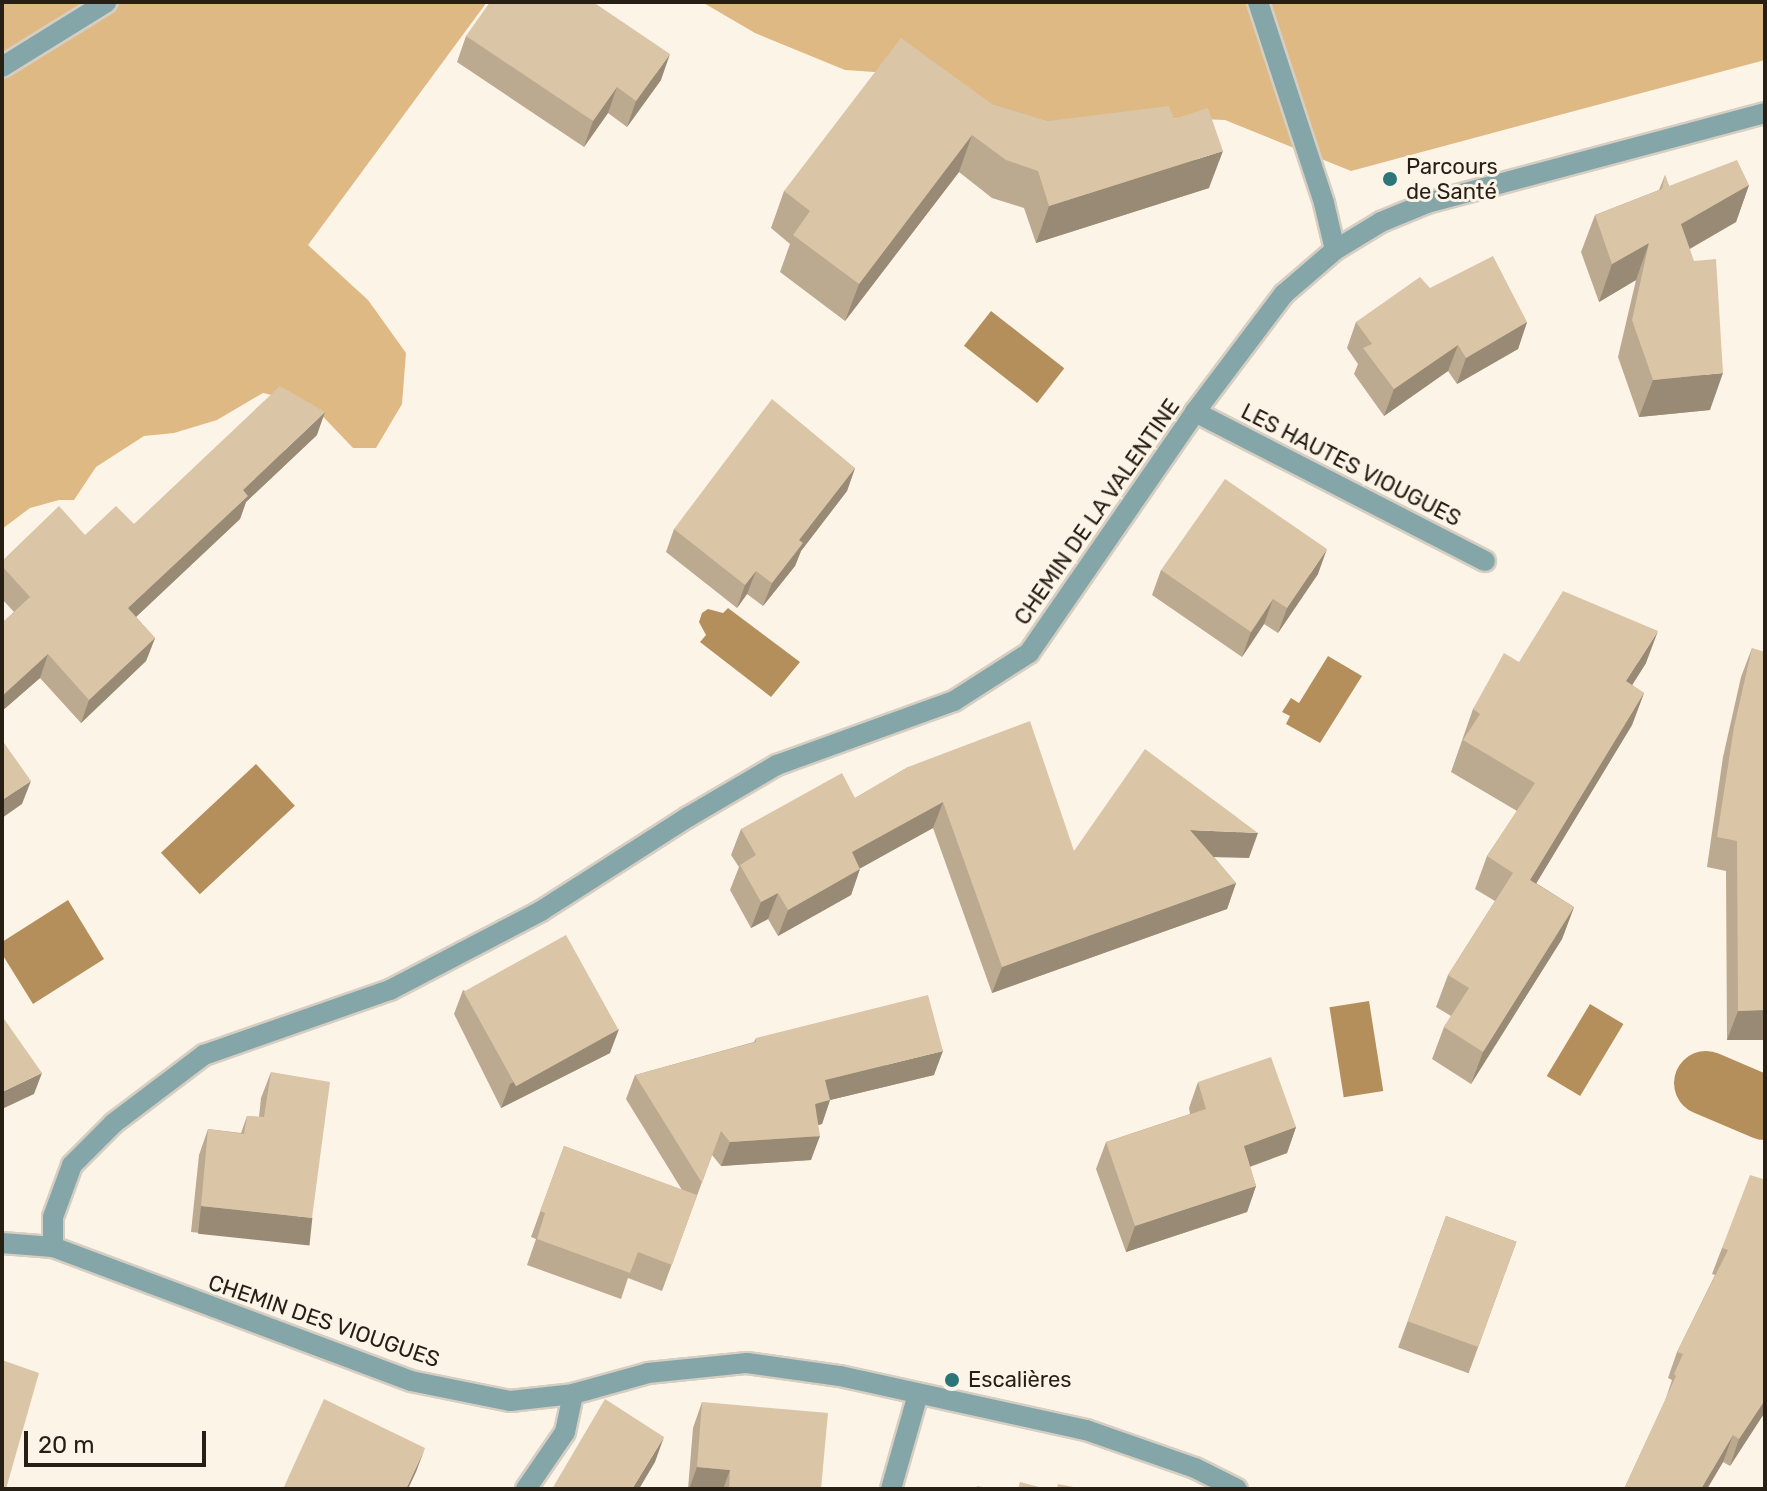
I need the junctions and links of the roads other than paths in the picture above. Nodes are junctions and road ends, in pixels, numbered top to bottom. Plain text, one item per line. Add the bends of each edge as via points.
1 (107, 2) edge
2 (1258, 2) edge
3 (2, 67) edge
4 (1765, 113) edge
5 (1335, 250) junction
6 (1195, 412) junction
7 (1485, 561) dead end
8 (2, 1243) edge
9 (53, 1247) junction
10 (573, 1394) junction
11 (918, 1394) junction
12 (526, 1489) edge
13 (891, 1489) edge
14 (1237, 1489) edge

1 - 3 street
2 - 5 street
4 - 5 street, CHEMIN DE LA VALENTINE via 1427,203 1381,222
5 - 6 street, CHEMIN DE LA VALENTINE via 1284,294
6 - 7 street, LES HAUTES VIOUGUES
6 - 9 street, CHEMIN DE LA VALENTINE via 1029,653 954,701 777,765 541,911 390,990 204,1055 114,1123 72,1165 53,1217
8 - 9 street, CHEMIN DES VIOUGUES
9 - 10 street, CHEMIN DES VIOUGUES via 411,1381 510,1401
10 - 11 street, CHEMIN DES VIOUGUES via 648,1373 747,1363
10 - 12 street via 565,1432
11 - 13 street
11 - 14 street, CHEMIN DES VIOUGUES via 1086,1430 1195,1468

